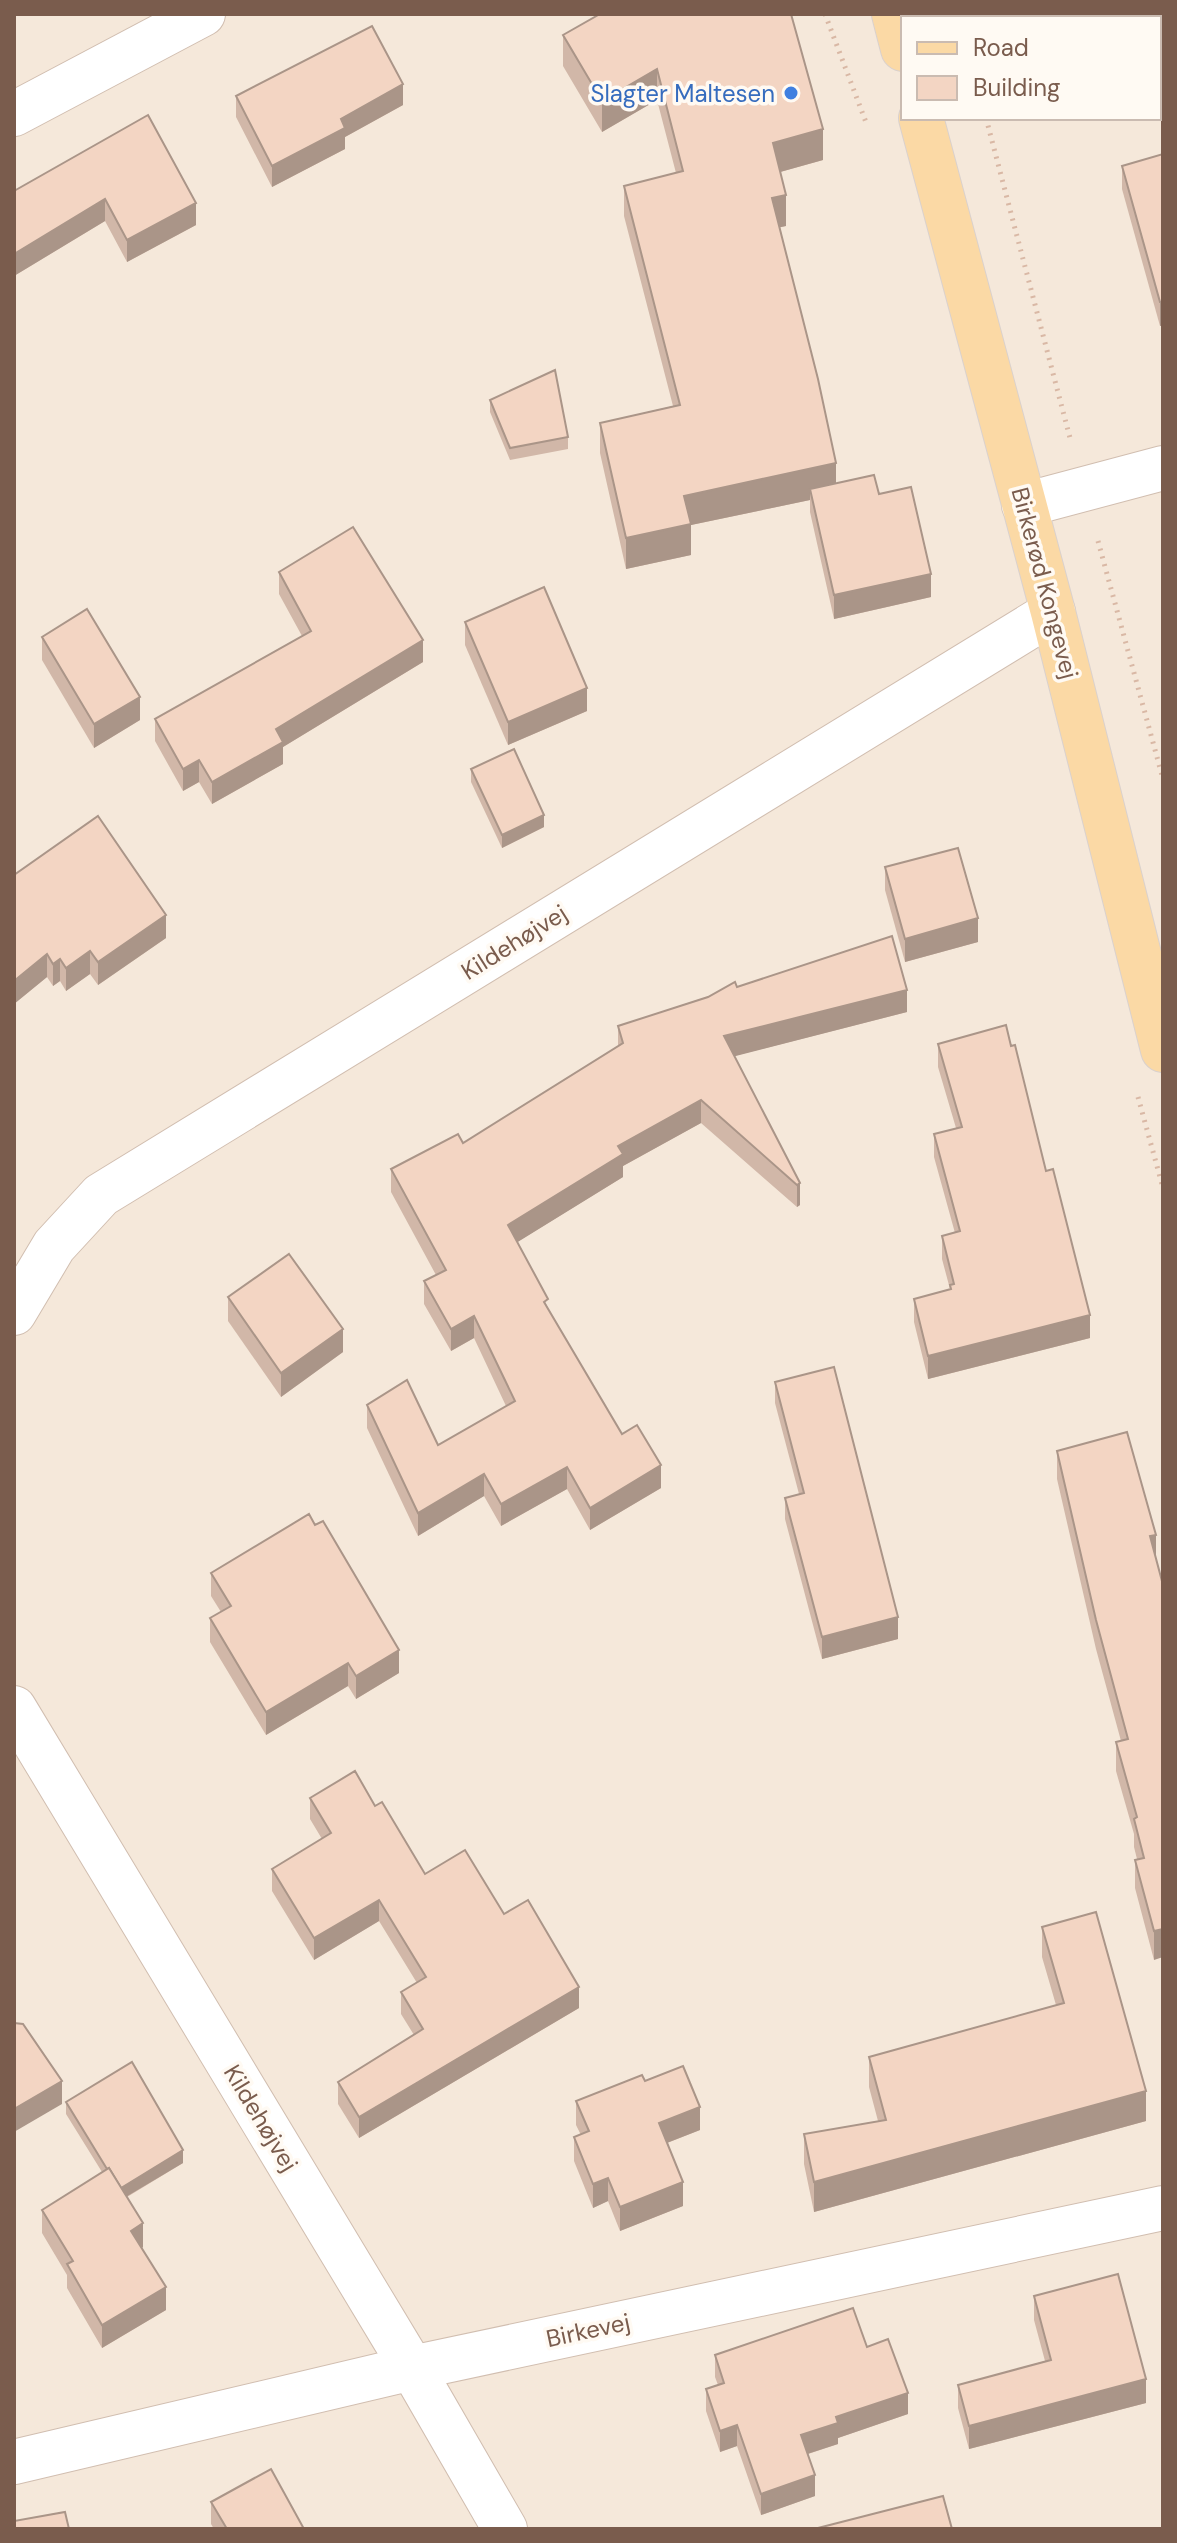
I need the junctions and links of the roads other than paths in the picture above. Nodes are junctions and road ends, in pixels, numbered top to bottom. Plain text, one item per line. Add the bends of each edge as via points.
1 (203, 14) edge
2 (894, 14) edge
3 (901, 41) edge
4 (14, 114) edge
5 (922, 120) edge
6 (1163, 468) edge
7 (1024, 505) junction
8 (1053, 612) junction
9 (1163, 1050) edge
10 (14, 1313) edge
11 (14, 1708) edge
12 (1163, 2208) edge
13 (412, 2368) junction
14 (14, 2462) edge
15 (505, 2529) edge

1 - 4 street
2 - 3 main road
5 - 7 main road, Birkerød Kongevej
6 - 7 street
7 - 8 main road, Birkerød Kongevej
8 - 9 main road, Birkerød Kongevej
8 - 10 street, Kildehøjvej via 101,1195 54,1246
11 - 13 street, Kildehøjvej
12 - 13 street, Birkevej
13 - 14 street, Birkevej
13 - 15 street, Kildehøjvej

